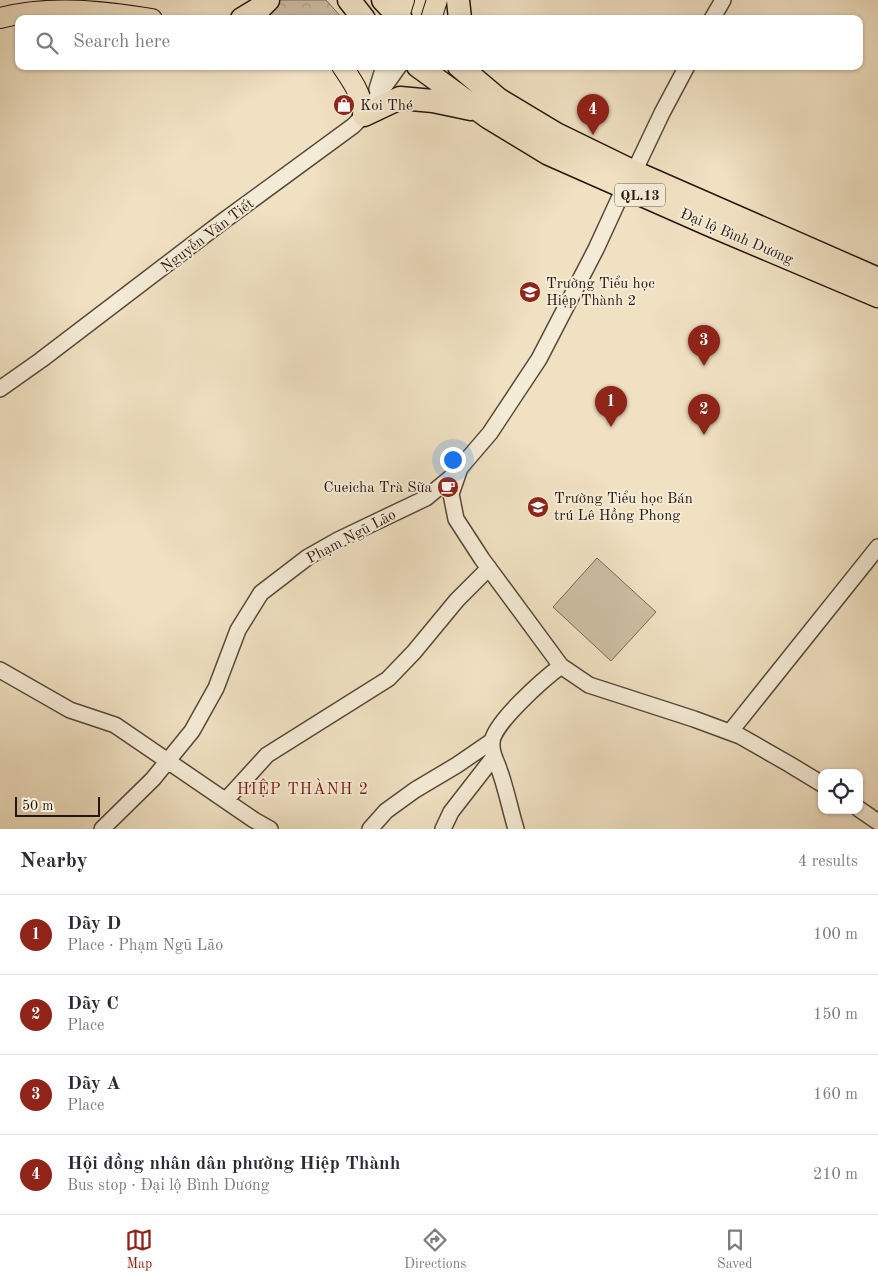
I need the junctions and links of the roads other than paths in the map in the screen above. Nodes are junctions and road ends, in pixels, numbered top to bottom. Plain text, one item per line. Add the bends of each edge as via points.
1 (268, 0) edge
2 (349, 0) edge
3 (383, 0) edge
4 (437, 0) edge
5 (458, 0) edge
6 (723, 0) edge
7 (54, 5) edge
8 (127, 15) edge
9 (249, 15) edge
10 (361, 15) edge
11 (400, 15) edge
12 (432, 15) edge
13 (460, 15) edge
14 (714, 15) edge
15 (0, 18) edge
16 (345, 70) edge
17 (383, 70) edge
18 (396, 70) edge
19 (423, 70) edge
20 (464, 70) edge
21 (479, 70) edge
22 (685, 70) edge
23 (498, 100) junction
24 (478, 110) junction
25 (364, 115) junction
26 (629, 180) junction
27 (878, 279) edge
28 (878, 296) edge
29 (0, 389) edge
30 (460, 468) junction
31 (878, 547) edge
32 (489, 568) junction
33 (561, 666) junction
34 (0, 670) edge
35 (730, 732) junction
36 (492, 741) junction
37 (493, 758) junction
38 (168, 761) junction
39 (818, 782) edge
40 (226, 800) junction
41 (863, 812) edge
42 (878, 822) edge
43 (102, 829) edge
44 (270, 829) edge
45 (370, 829) edge
46 (443, 829) edge
47 (516, 829) edge

1 - 9 highway
2 - 10 highway
3 - 11 highway
4 - 12 main road
5 - 13 highway
6 - 14 street
7 - 8 main road via 68,10
7 - 15 main road
16 - 25 main road via 357,88
17 - 25 street
18 - 25 street, Nguyễn Văn Tiết
19 - 24 highway, Đại lộ Bình Dương / QL.13
20 - 23 highway, Đại lộ Bình Dương / QL.13
21 - 23 highway
22 - 26 street, Phạm Ngũ Lão
23 - 26 highway, Đại lộ Bình Dương / QL.13
24 - 25 highway via 400,98
24 - 26 highway, Đại lộ Bình Dương / QL.13 via 549,154
25 - 29 street, Nguyễn Văn Tiết
26 - 27 highway, Đại lộ Bình Dương / QL.13
26 - 28 highway, Đại lộ Bình Dương / QL.13
26 - 30 street, Phạm Ngũ Lão via 538,359 490,433
30 - 32 street via 451,494 456,519
30 - 38 street, Phạm Ngũ Lão via 426,498 315,552 261,593 238,630 216,688 192,731
31 - 35 street
32 - 33 street
32 - 40 street via 388,679 267,755
33 - 35 street via 589,685
33 - 36 street via 508,713
34 - 38 street via 70,710 115,725
35 - 39 street
36 - 37 street
36 - 45 street via 415,790 386,811
37 - 46 street via 451,812
37 - 47 street via 499,768
38 - 40 street
38 - 43 street, Phạm Ngũ Lão
40 - 44 street
41 - 42 street

